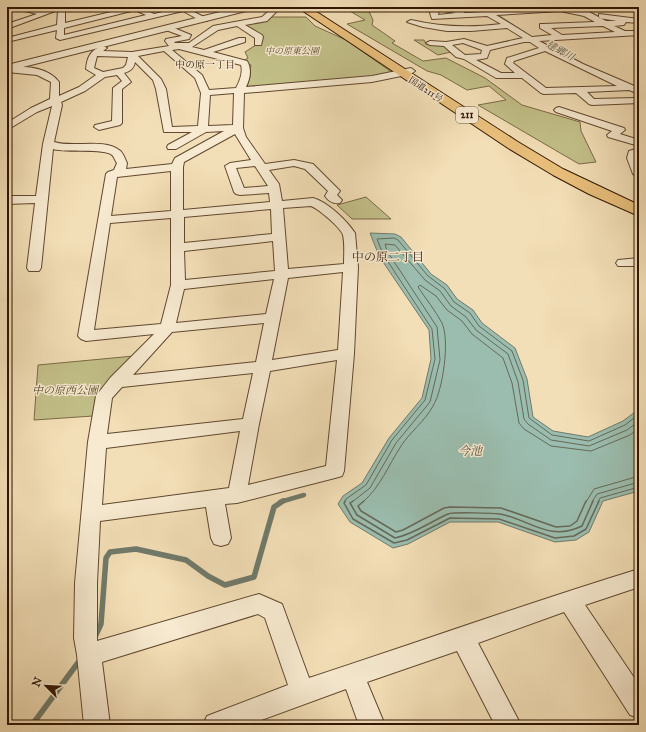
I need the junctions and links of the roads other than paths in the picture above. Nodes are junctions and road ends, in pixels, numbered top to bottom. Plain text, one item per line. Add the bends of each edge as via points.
1 (62, 7) edge
2 (135, 7) edge
3 (251, 7) edge
4 (270, 7) edge
5 (302, 7) edge
6 (313, 7) edge
7 (479, 7) edge
8 (19, 8) edge
9 (182, 8) edge
10 (45, 13) junction
11 (492, 13) junction
12 (586, 14) junction
13 (463, 15) dead end
14 (153, 16) junction
15 (204, 19) junction
16 (7, 20) edge
17 (624, 20) junction
18 (20, 22) junction
19 (411, 22) dead end
20 (639, 22) edge
21 (239, 24) junction
22 (606, 24) junction
23 (60, 26) junction
24 (508, 26) junction
25 (7, 27) edge
26 (169, 28) junction
27 (639, 33) edge
28 (624, 34) junction
29 (494, 37) dead end
30 (560, 37) junction
31 (56, 38) junction
32 (535, 39) junction
33 (7, 40) edge
34 (242, 40) dead end
35 (258, 43) dead end
36 (430, 43) dead end
37 (446, 44) junction
38 (509, 44) junction
39 (78, 46) dead end
40 (172, 46) junction
41 (546, 48) junction
42 (486, 49) junction
43 (95, 53) junction
44 (203, 53) junction
45 (133, 55) junction
46 (467, 58) junction
47 (7, 68) edge
48 (119, 72) junction
49 (406, 72) junction
50 (102, 75) junction
51 (524, 75) junction
52 (635, 89) edge
53 (579, 90) junction
54 (239, 91) junction
55 (206, 93) junction
56 (55, 100) junction
57 (636, 101) dead end
58 (559, 110) dead end
59 (7, 127) edge
60 (99, 127) dead end
61 (238, 128) junction
62 (204, 129) junction
63 (639, 142) edge
64 (48, 144) junction
65 (172, 147) dead end
66 (639, 151) edge
67 (260, 165) junction
68 (177, 167) junction
69 (119, 173) junction
70 (639, 174) edge
71 (274, 189) junction
72 (42, 199) junction
73 (7, 200) edge
74 (336, 200) dead end
75 (639, 201) edge
76 (276, 206) junction
77 (639, 211) edge
78 (177, 214) junction
79 (105, 220) junction
80 (279, 237) junction
81 (177, 248) junction
82 (639, 262) edge
83 (623, 263) dead end
84 (351, 267) junction
85 (34, 268) dead end
86 (282, 274) junction
87 (178, 284) junction
88 (272, 318) junction
89 (167, 329) junction
90 (346, 354) junction
91 (263, 366) junction
92 (116, 382) junction
93 (250, 424) junction
94 (97, 442) junction
95 (237, 495) junction
96 (214, 498) junction
97 (91, 514) junction
98 (221, 538) dead end
99 (639, 578) edge
100 (569, 600) junction
101 (463, 638) junction
102 (87, 646) junction
103 (353, 675) junction
104 (302, 692) junction
105 (639, 706) edge
106 (227, 723) edge
107 (96, 725) edge
108 (372, 725) edge
109 (508, 725) edge

1 - 10 street
1 - 23 street
2 - 14 street
2 - 23 street
3 - 15 street
4 - 21 street via 274,9 264,19
5 - 49 highway, 国道211号 / 211
6 - 49 highway, 国道211号 / 211
7 - 11 street
8 - 10 street
9 - 14 street
9 - 15 street
10 - 18 street
11 - 12 street via 560,9
11 - 13 street
11 - 24 street
12 - 17 street
12 - 22 street
14 - 31 street
15 - 26 street
16 - 18 street
17 - 20 street
17 - 22 street via 621,23
18 - 25 street
19 - 24 street via 426,27 474,30
21 - 35 street via 260,37
21 - 40 street via 216,28 191,45
22 - 28 street
22 - 30 street via 543,26
23 - 31 street
23 - 33 street
24 - 32 street
26 - 40 street via 187,35
26 - 47 street
27 - 28 street
28 - 30 street
29 - 38 street
30 - 32 street
31 - 39 street
32 - 38 street
32 - 41 street
34 - 44 street
36 - 37 street
37 - 42 street via 464,41
37 - 46 street
38 - 42 street
40 - 43 street via 123,49 111,46
40 - 44 street
40 - 45 street
40 - 55 street via 199,77
41 - 51 street via 510,60 509,64
41 - 52 street
42 - 46 street via 484,56
43 - 45 street
43 - 50 street via 91,58 90,69
44 - 54 street via 244,64 244,82
45 - 48 street via 130,66
45 - 62 street via 157,80 168,130
46 - 51 street via 499,76
47 - 56 street via 48,75 55,82
48 - 50 street
48 - 60 street via 127,82 118,88 117,123
49 - 54 street via 372,79
49 - 75 highway, 国道211号 / 211 via 567,168
49 - 77 highway, 国道211号 / 211 via 558,172
50 - 56 street via 82,89
51 - 53 street via 544,91
52 - 53 street
53 - 57 street via 592,102
54 - 55 street
54 - 61 street
55 - 62 street
56 - 59 street
56 - 64 street via 57,106
58 - 63 street via 620,130 612,135
61 - 62 street
61 - 67 street via 241,137
61 - 68 street via 179,160
62 - 65 street
64 - 69 street via 61,148 106,148 116,152 122,163
64 - 72 street
66 - 70 street via 633,153 632,158
67 - 71 street
67 - 71 street via 230,166 240,192
67 - 74 street via 294,163 309,166 334,191 331,196
68 - 69 street
68 - 78 street
69 - 79 street via 112,174
71 - 76 street
72 - 73 street
72 - 85 street
76 - 78 street
76 - 80 street
76 - 84 street via 313,202 322,206 349,233
78 - 79 street
78 - 81 street
79 - 89 street via 86,336
80 - 81 street
80 - 86 street
81 - 87 street
82 - 83 street
84 - 86 street
84 - 90 street
86 - 87 street
86 - 88 street
87 - 89 street
88 - 89 street
88 - 91 street
89 - 92 street
90 - 91 street
90 - 95 street via 335,471
91 - 92 street
91 - 93 street
92 - 94 street via 104,396
93 - 94 street
93 - 95 street
94 - 97 street
95 - 96 street
96 - 97 street
96 - 98 street
97 - 102 street via 86,583
99 - 100 street
100 - 101 street
100 - 105 street
101 - 103 street
101 - 109 street
102 - 104 street via 260,604 274,611
102 - 107 street
103 - 104 street
103 - 108 street
104 - 106 street

